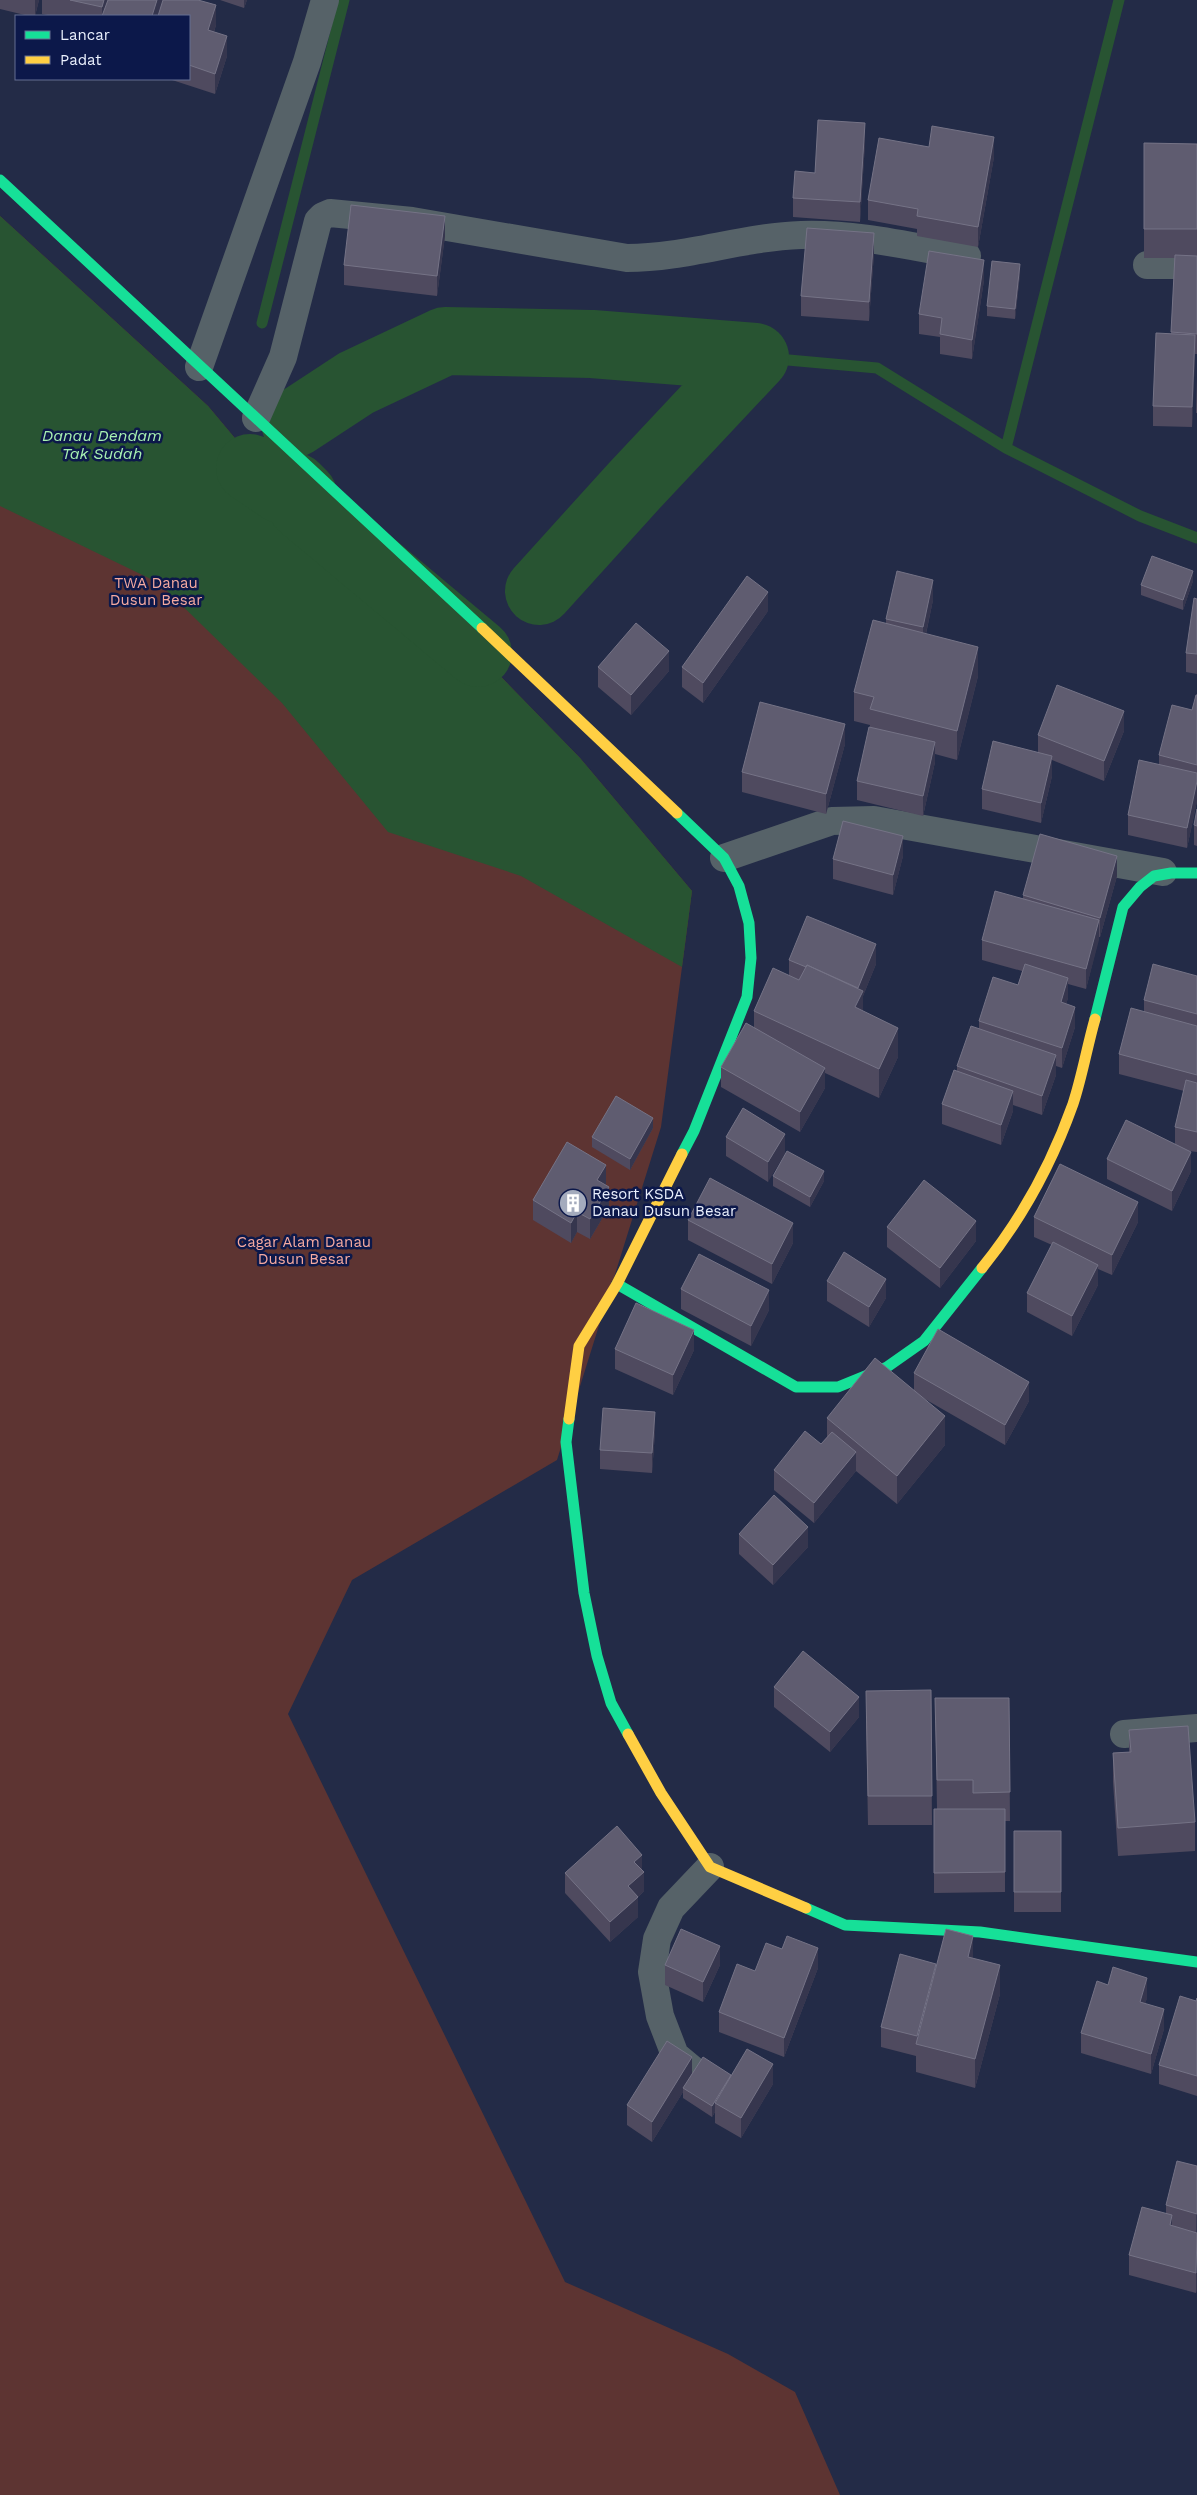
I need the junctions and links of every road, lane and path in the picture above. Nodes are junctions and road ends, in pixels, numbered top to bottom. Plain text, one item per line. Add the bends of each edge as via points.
1 (325, 0) edge
2 (0, 180) edge
3 (967, 256) edge
4 (1147, 265) dead end
5 (1197, 265) edge
6 (204, 371) junction
7 (260, 411) junction
8 (724, 858) junction
9 (1163, 872) junction
10 (1197, 873) edge
11 (617, 1284) junction
12 (1197, 1728) edge
13 (1124, 1734) dead end
14 (710, 1867) junction
15 (1197, 1962) edge
16 (693, 2070) edge

1 - 6 street
2 - 6 street via 92,270
3 - 7 street via 848,236 800,235 656,258 627,258 412,221 330,213 318,221 282,357
4 - 5 street
6 - 7 street via 237,400
7 - 8 street
8 - 9 street via 832,822 874,820
8 - 11 street via 739,886 749,923 751,958 747,997 694,1131
9 - 10 street
9 - 11 street via 1140,885 1124,907 1073,1103 1053,1154 1006,1238 924,1341 887,1366 838,1387 796,1387
11 - 14 street via 579,1346 566,1442 584,1594 611,1704 661,1793
12 - 13 street
14 - 15 street via 845,1925 980,1932
14 - 16 street via 671,1908 657,1939 652,1972 660,2016 675,2055

